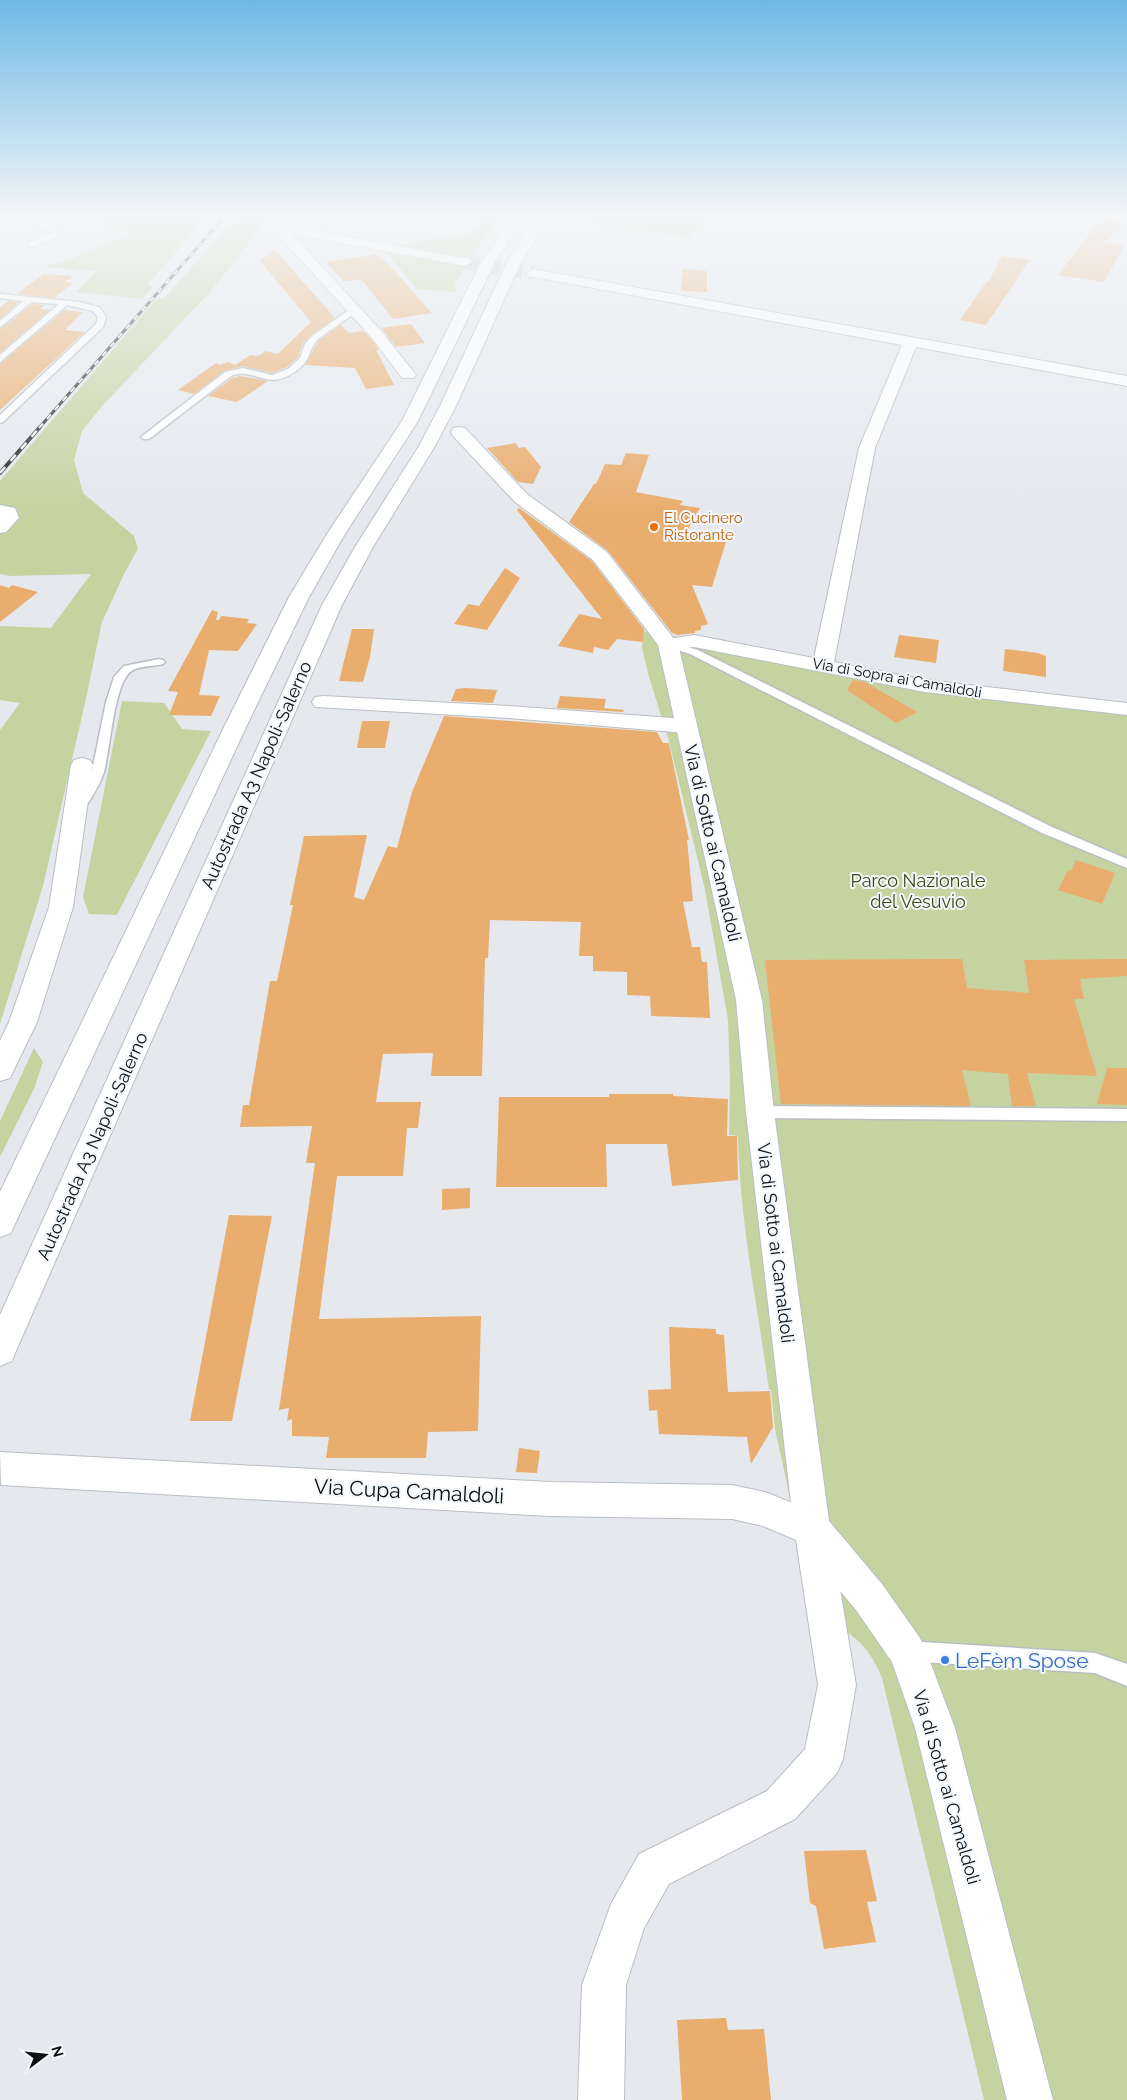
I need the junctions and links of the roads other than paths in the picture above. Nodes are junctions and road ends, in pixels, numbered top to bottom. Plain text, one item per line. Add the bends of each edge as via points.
1 (13, 314) edge
2 (52, 314) edge
3 (100, 314) edge
4 (349, 314) edge
5 (358, 314) edge
6 (462, 314) edge
7 (490, 314) edge
8 (760, 314) edge
9 (0, 325) edge
10 (911, 342) junction
11 (0, 359) edge
12 (408, 375) dead end
13 (1127, 381) edge
14 (0, 420) edge
15 (459, 432) dead end
16 (146, 437) dead end
17 (0, 510) edge
18 (0, 528) edge
19 (661, 635) junction
20 (159, 662) dead end
21 (823, 665) junction
22 (323, 702) dead end
23 (1127, 709) edge
24 (686, 726) junction
25 (82, 765) dead end
26 (74, 818) junction
27 (1127, 864) edge
28 (0, 1070) edge
29 (760, 1112) junction
30 (1127, 1115) edge
31 (0, 1224) edge
32 (0, 1352) edge
33 (1, 1468) dead end
34 (812, 1529) junction
35 (907, 1651) junction
36 (1127, 1675) edge
37 (601, 2100) edge
38 (1030, 2100) edge

1 - 9 lane
2 - 11 lane
3 - 14 lane via 100,325
4 - 16 lane via 312,341 296,366 280,376 237,370 228,372
5 - 12 main road
6 - 31 main road, Autostrada A3 Napoli-Salerno via 410,421 299,597
7 - 32 main road, Autostrada A3 Napoli-Salerno via 427,446 332,605
8 - 10 main road
10 - 13 main road
10 - 21 main road via 867,448
15 - 19 main road, Via di Sotto ai Camaldoli via 521,498 600,556
17 - 18 main road via 9,512 10,518
19 - 21 main road, Via di Sopra ai Camaldoli
19 - 24 main road, Via di Sotto ai Camaldoli
19 - 27 lane via 1047,830
20 - 26 lane via 124,670 107,724 98,773
21 - 23 main road, Via di Sopra ai Camaldoli via 925,686
22 - 24 main road
24 - 29 main road, Via di Sotto ai Camaldoli via 749,1000
25 - 26 main road
26 - 28 main road via 61,907 23,1022
29 - 30 lane
29 - 34 main road, Via di Sotto ai Camaldoli
33 - 34 main road, Via Cupa Camaldoli via 550,1499 732,1502 765,1509
34 - 35 main road, Via di Sotto ai Camaldoli
34 - 37 main road via 837,1686 823,1759 781,1805 654,1869 626,1919 604,1985
35 - 36 lane via 1095,1663
35 - 38 main road, Via di Sotto ai Camaldoli via 935,1728

